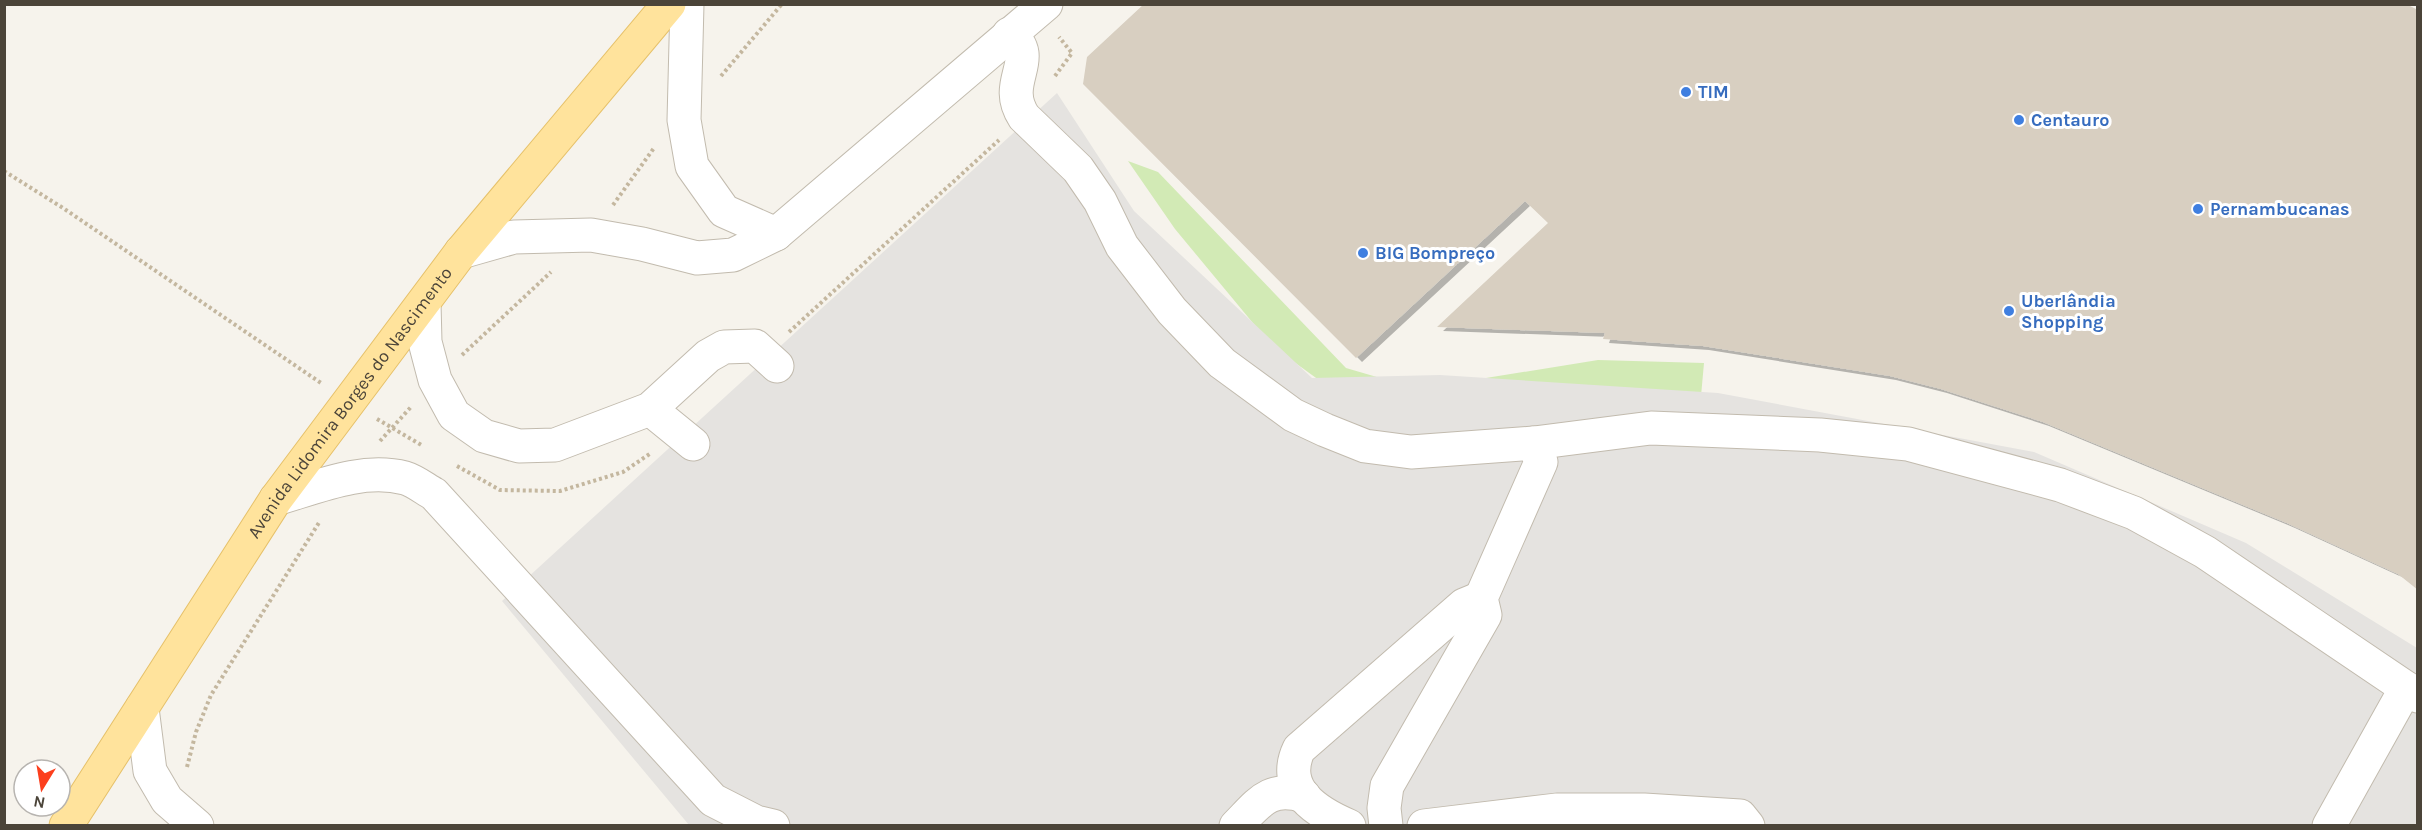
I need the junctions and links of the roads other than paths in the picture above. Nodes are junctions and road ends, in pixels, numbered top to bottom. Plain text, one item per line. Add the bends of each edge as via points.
1 (669, 4) edge
2 (687, 4) edge
3 (1042, 8) edge
4 (1009, 34) junction
5 (776, 234) junction
6 (461, 252) junction
7 (424, 303) junction
8 (771, 360) road end
9 (650, 410) junction
10 (1534, 443) junction
11 (693, 444) dead end
12 (276, 499) junction
13 (1482, 598) junction
14 (1394, 666) junction
15 (2412, 692) edge
16 (1436, 702) junction
17 (142, 708) junction
18 (1304, 796) junction
19 (66, 825) edge
20 (197, 825) edge
21 (773, 825) edge
22 (1236, 825) edge
23 (1349, 825) edge
24 (1386, 825) edge
25 (1424, 825) edge
26 (1748, 825) edge
27 (2329, 825) edge

1 - 6 main road, Avenida Lidomira Borges do Nascimento
2 - 5 street via 684,120 692,166 724,211
3 - 4 street
4 - 5 street
4 - 10 street via 1017,40 1023,57 1015,97 1024,117 1078,168 1122,246 1172,311 1222,363 1293,415 1365,446 1411,452
5 - 6 street via 733,255 697,258 591,235 514,237
6 - 7 main road, Avenida Lidomira Borges do Nascimento
7 - 9 street via 425,342 435,381 454,415 484,436 519,446 555,445
7 - 12 main road, Avenida Lidomira Borges do Nascimento
8 - 9 street via 755,346 724,347 691,369
9 - 11 street
10 - 13 street via 1541,462
10 - 15 street via 1651,428 1744,431 1908,444 1983,463 2060,485 2134,513 2205,552
12 - 17 main road, Avenida Lidomira Borges do Nascimento
12 - 21 street via 377,474 407,479 434,494 713,800 756,822
13 - 14 street via 1464,605
13 - 16 street via 1485,615
14 - 16 street via 1412,665 1428,675 1434,683
14 - 18 street via 1299,749 1293,761 1293,774
15 - 27 street
16 - 24 street via 1387,786
17 - 19 main road, Avenida Lidomira Borges do Nascimento
17 - 20 street via 150,771 167,800
18 - 22 street via 1291,792 1265,796
18 - 23 street via 1328,817
25 - 26 street via 1557,810 1740,816

